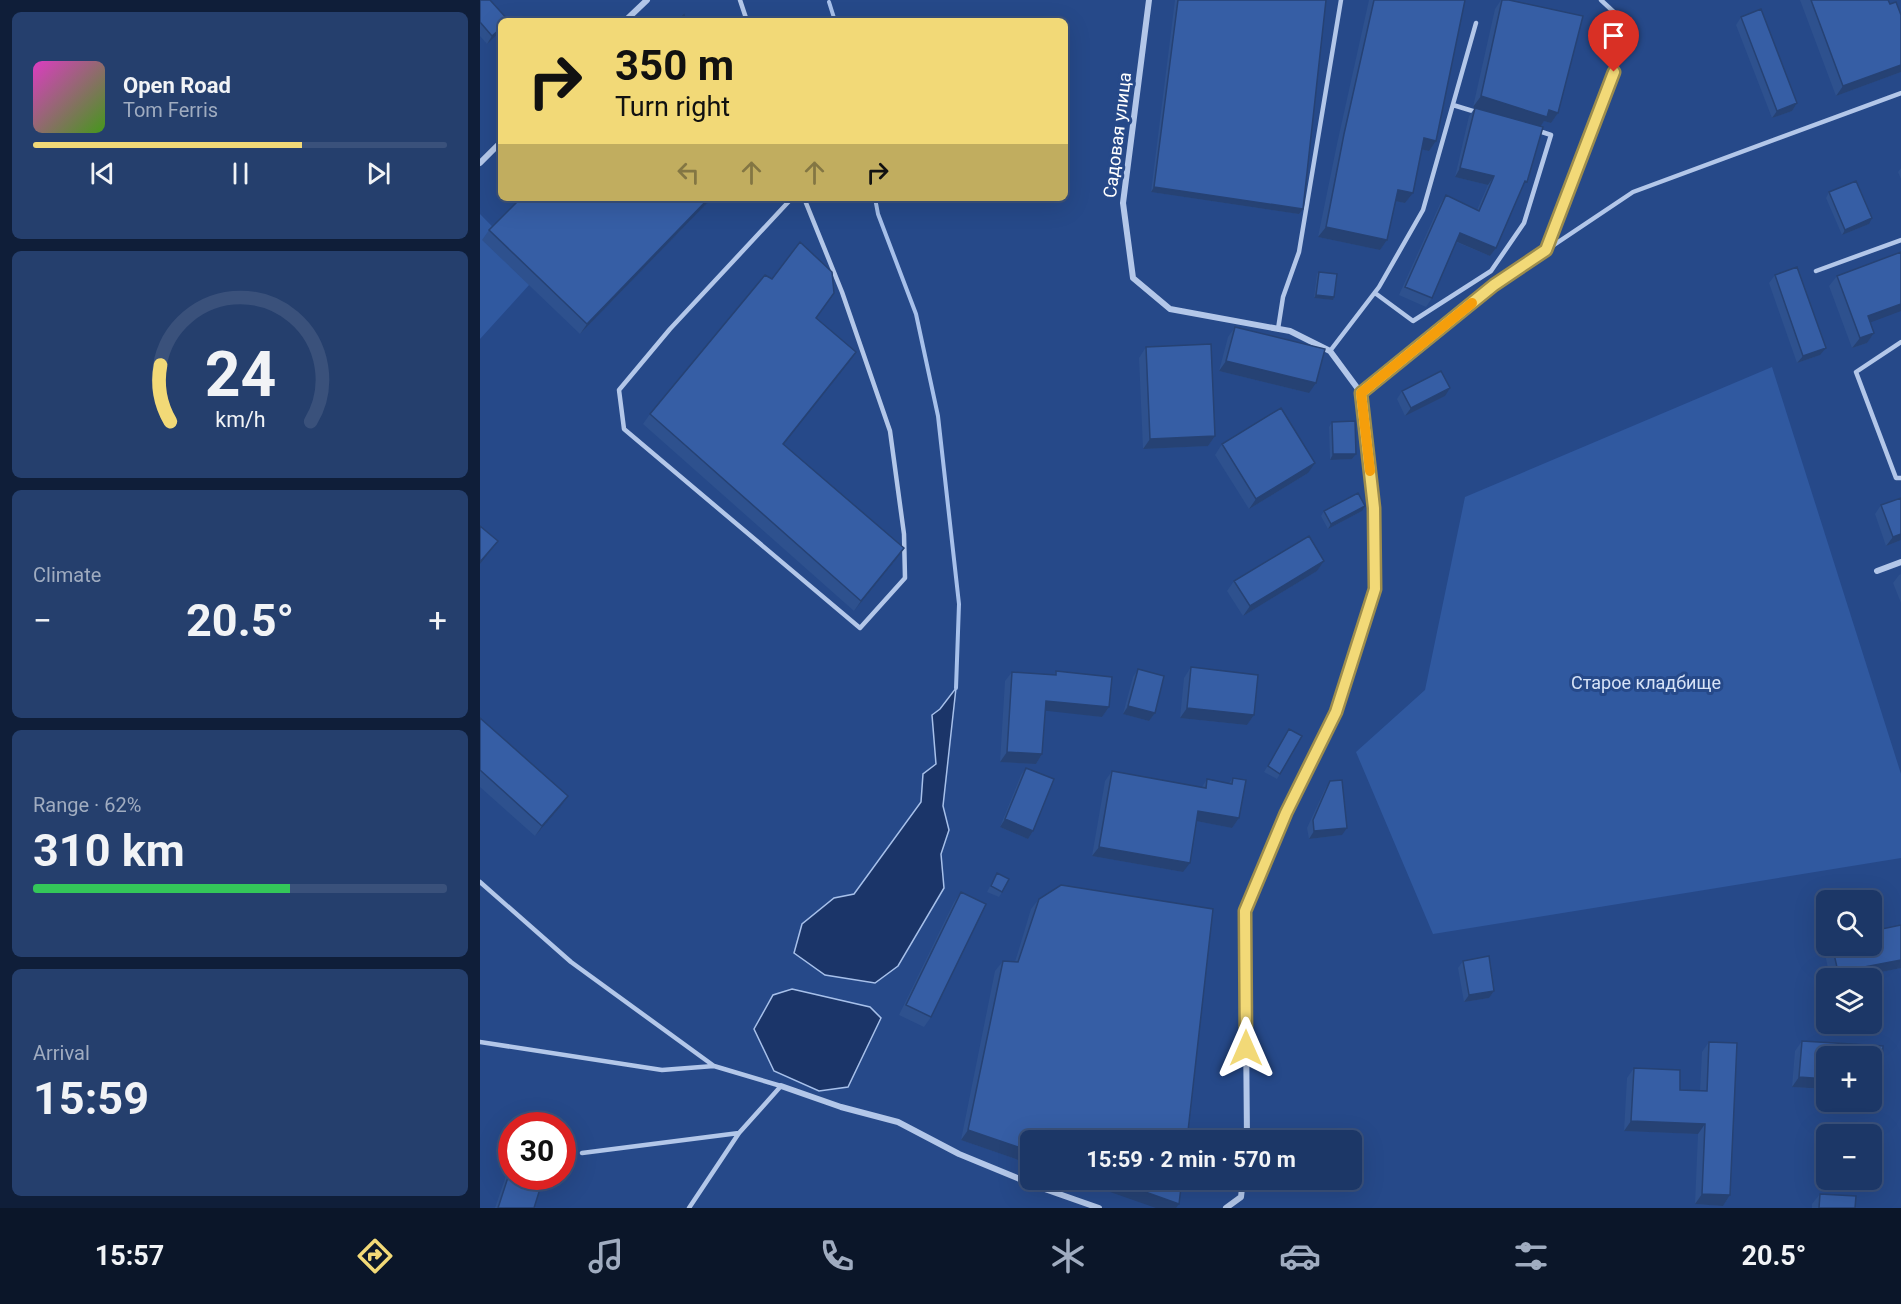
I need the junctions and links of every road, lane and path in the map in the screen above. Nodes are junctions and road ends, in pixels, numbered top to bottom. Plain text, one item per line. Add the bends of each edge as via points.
1 (647, 0) edge
2 (740, 0) edge
3 (1149, 0) edge
4 (1341, 0) edge
5 (1601, 0) edge
6 (628, 18) edge
7 (746, 18) edge
8 (1476, 23) dead end
9 (1901, 93) edge
10 (1453, 105) junction
11 (1486, 115) edge
12 (1529, 128) edge
13 (498, 145) edge
14 (480, 163) edge
15 (789, 201) edge
16 (805, 201) edge
17 (1901, 240) edge
18 (1546, 250) junction
19 (1816, 271) dead end
20 (1375, 293) junction
21 (1278, 329) junction
22 (1901, 342) edge
23 (1330, 351) junction
24 (1361, 393) junction
25 (1901, 478) edge
26 (1901, 562) edge
27 (1877, 571) dead end
28 (480, 882) edge
29 (480, 1042) edge
30 (714, 1066) junction
31 (782, 1086) junction
32 (1247, 1130) edge
33 (740, 1133) junction
34 (582, 1153) dead end
35 (1242, 1190) edge
36 (689, 1208) edge
37 (1099, 1208) edge
38 (1226, 1208) edge

1 - 6 street
2 - 7 lane
3 - 21 street, Садовая улица via 1123,203 1133,278 1170,309
4 - 21 lane via 1299,252 1283,297
5 - 18 lane via 1631,28
8 - 10 lane
9 - 18 lane via 1633,192
10 - 11 lane
10 - 20 lane via 1423,210
12 - 20 lane via 1551,135 1524,223 1491,271 1413,321
13 - 14 street
15 - 16 lane via 619,390 624,429 860,628 906,578 890,431 842,292
17 - 19 lane
18 - 24 lane via 1494,285
20 - 23 lane
21 - 23 street, Садовая улица
22 - 25 lane via 1856,372 1896,478
23 - 24 street, Садовая улица
24 - 32 street, Садовая улица via 1374,508 1375,589 1336,712 1286,813 1245,911
26 - 27 street
28 - 30 lane via 571,962
29 - 30 lane via 662,1070
30 - 31 lane
31 - 33 lane
31 - 37 street via 898,1122 959,1154
33 - 34 lane
33 - 36 lane
35 - 38 street via 1241,1197

